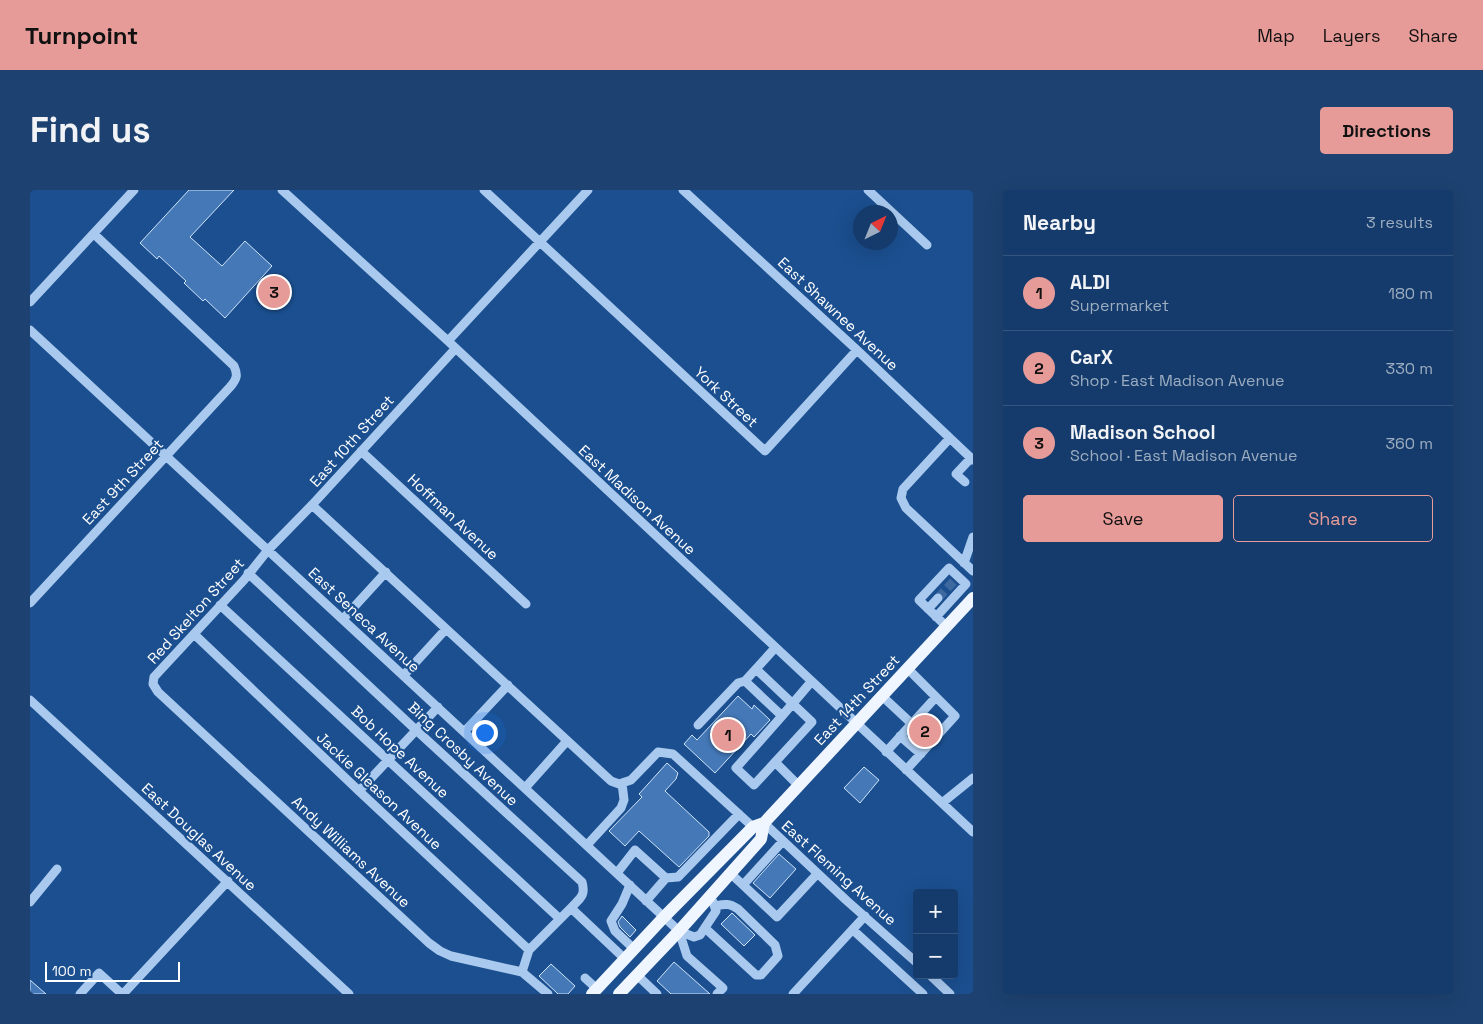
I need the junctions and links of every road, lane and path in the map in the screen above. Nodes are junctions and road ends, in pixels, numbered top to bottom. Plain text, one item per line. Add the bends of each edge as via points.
1 (134, 190) edge
2 (282, 190) edge
3 (484, 190) edge
4 (588, 190) edge
5 (683, 190) edge
6 (868, 190) edge
7 (94, 234) junction
8 (540, 242) junction
9 (927, 245) dead end
10 (30, 302) edge
11 (30, 330) edge
12 (448, 341) junction
13 (455, 349) junction
14 (857, 350) junction
15 (950, 438) junction
16 (361, 451) junction
17 (166, 456) junction
18 (972, 459) edge
19 (965, 482) dead end
20 (312, 505) junction
21 (973, 537) edge
22 (268, 550) junction
23 (968, 567) edge
24 (386, 572) junction
25 (248, 573) junction
26 (956, 579) junction
27 (938, 598) tunnel mouth
28 (973, 598) edge
29 (30, 603) edge
30 (526, 604) dead end
31 (220, 605) junction
32 (928, 609) junction
33 (936, 616) junction
34 (343, 619) junction
35 (947, 627) junction
36 (446, 629) junction
37 (194, 634) junction
38 (775, 648) junction
39 (756, 669) junction
40 (908, 669) junction
41 (404, 675) junction
42 (745, 682) junction
43 (812, 682) junction
44 (508, 685) junction
45 (158, 692) joint
46 (882, 696) junction
47 (936, 697) junction
48 (30, 700) edge
49 (793, 704) junction
50 (438, 707) junction
51 (782, 716) junction
52 (856, 724) junction
53 (912, 724) junction
54 (698, 725) dead end
55 (416, 730) junction
56 (464, 732) junction
57 (900, 736) junction
58 (568, 741) junction
59 (886, 752) junction
60 (921, 754) junction
61 (388, 760) junction
62 (776, 762) junction
63 (906, 770) junction
64 (973, 778) edge
65 (622, 783) junction
66 (799, 786) junction
67 (525, 788) junction
68 (359, 791) junction
69 (942, 802) junction
70 (739, 814) junction
71 (759, 825) junction
72 (973, 832) edge
73 (783, 841) junction
74 (587, 845) junction
75 (56, 869) dead end
76 (617, 873) junction
77 (730, 873) junction
78 (817, 874) junction
79 (666, 878) junction
80 (228, 881) junction
81 (743, 884) junction
82 (630, 885) junction
83 (30, 902) edge
84 (711, 902) junction
85 (646, 904) junction
86 (571, 908) junction
87 (865, 916) junction
88 (664, 917) junction
89 (560, 919) junction
90 (705, 928) junction
91 (853, 930) junction
92 (679, 931) junction
93 (634, 949) junction
94 (530, 950) junction
95 (625, 959) junction
96 (913, 959) edge
97 (522, 972) junction
98 (637, 975) junction
99 (585, 978) dead end
100 (934, 979) edge
101 (594, 991) edge
102 (80, 994) edge
103 (123, 994) edge
104 (349, 994) edge
105 (548, 994) edge
106 (619, 994) edge
107 (657, 994) edge
108 (717, 994) edge
109 (793, 994) edge
110 (923, 994) edge
111 (950, 994) edge

1 - 7 street
2 - 12 street, East Madison Avenue
3 - 8 street
4 - 8 street
5 - 14 street, East Shawnee Avenue
6 - 9 street
7 - 10 street
7 - 17 street, East 9th Street via 234,366 237,373 236,380
8 - 12 street
8 - 14 street, York Street via 765,451
11 - 17 street, East Seneca Avenue
12 - 13 street, East Madison Avenue
13 - 16 street, East 10th Street
13 - 38 street, East Madison Avenue
14 - 15 street, East Shawnee Avenue
15 - 18 street, East Shawnee Avenue
15 - 23 street via 903,489 901,498 906,508
16 - 20 street, East 10th Street
16 - 30 street, Hoffman Avenue
17 - 22 street, East Seneca Avenue
17 - 29 street, East 9th Street
18 - 19 street via 956,474
20 - 22 street, East 10th Street
20 - 24 street
21 - 23 street
22 - 25 street, Red Skelton Street
22 - 34 street, East Seneca Avenue
23 - 26 street
24 - 34 street
24 - 36 street
25 - 31 street, Red Skelton Street
25 - 55 street, Bing Crosby Avenue
26 - 32 street via 949,568 919,600
26 - 33 street via 966,584
27 - 32 street
28 - 35 main road, East 14th Street
31 - 37 street, Red Skelton Street
31 - 61 street, Bob Hope Avenue
32 - 33 street
33 - 35 street
34 - 41 street, East Seneca Avenue
35 - 40 main road, East 14th Street
36 - 41 street
36 - 44 street
37 - 45 street, Red Skelton Street via 154,677 153,684
37 - 68 street, Jackie Gleason Avenue
38 - 39 street
38 - 43 street, East Madison Avenue
39 - 42 street
39 - 49 street
40 - 46 main road, East 14th Street
40 - 47 street
41 - 50 street, East Seneca Avenue
42 - 51 street
42 - 54 street via 738,683
43 - 49 street
43 - 52 street, East Madison Avenue
44 - 56 street
44 - 58 street
45 - 97 street, Andy Williams Avenue via 429,943 451,956
46 - 52 main road, East 14th Street
46 - 53 street
47 - 53 street
47 - 60 street via 955,716
48 - 80 street, East Douglas Avenue
49 - 51 street
49 - 62 street via 812,722
50 - 55 street
50 - 56 street, East Seneca Avenue
51 - 62 street via 736,768 754,785
52 - 59 street, East Madison Avenue
52 - 66 main road, East 14th Street
53 - 57 street
55 - 61 street
55 - 86 street, Bing Crosby Avenue via 582,882 582,896
56 - 67 street, East Seneca Avenue
57 - 59 street
57 - 60 street
58 - 65 street via 611,782
58 - 67 street
59 - 63 street, East Madison Avenue
60 - 63 street
61 - 68 street
61 - 89 street, Bob Hope Avenue
62 - 66 street
63 - 69 street, East Madison Avenue
64 - 69 street
65 - 70 street, East Fleming Avenue via 631,780 658,752 673,754
65 - 74 street via 624,800 621,808
66 - 71 main road, East 14th Street
67 - 74 street, East Seneca Avenue
68 - 94 street, Jackie Gleason Avenue
69 - 72 street, East Madison Avenue
70 - 71 street, East Fleming Avenue
70 - 79 street via 678,877
71 - 73 street, East Fleming Avenue
71 - 77 main road, East 14th Street via 761,839
71 - 88 main road, East 14th Street
73 - 78 street, East Fleming Avenue
73 - 81 street
74 - 76 street, East Seneca Avenue
75 - 83 street
76 - 79 street via 635,850
76 - 82 street, East Seneca Avenue
77 - 81 street
77 - 84 main road, East 14th Street
78 - 81 street via 777,917
78 - 87 street, East Fleming Avenue
79 - 85 street
80 - 103 street
80 - 104 street, East Douglas Avenue
82 - 85 street, East Seneca Avenue
82 - 93 street via 626,902 613,917 612,926
84 - 90 street via 716,911
84 - 90 street via 731,904 738,909 775,945 778,956 761,975 756,975
84 - 92 main road, East 14th Street
85 - 88 street, East Seneca Avenue
86 - 89 street, Bing Crosby Avenue
86 - 95 street
87 - 91 street
87 - 96 street, East Fleming Avenue
88 - 92 street, East Seneca Avenue
88 - 93 main road, East 14th Street
89 - 94 street, Bing Crosby Avenue
90 - 92 street via 694,937
91 - 109 street
91 - 110 street
92 - 98 main road, East 14th Street
92 - 108 street via 687,956 723,988
93 - 95 main road, East 14th Street
94 - 97 street
95 - 101 main road, East 14th Street
97 - 105 street, Andy Williams Avenue
98 - 106 main road, East 14th Street
98 - 107 street
99 - 101 street
100 - 111 street
102 - 103 street via 99,973

